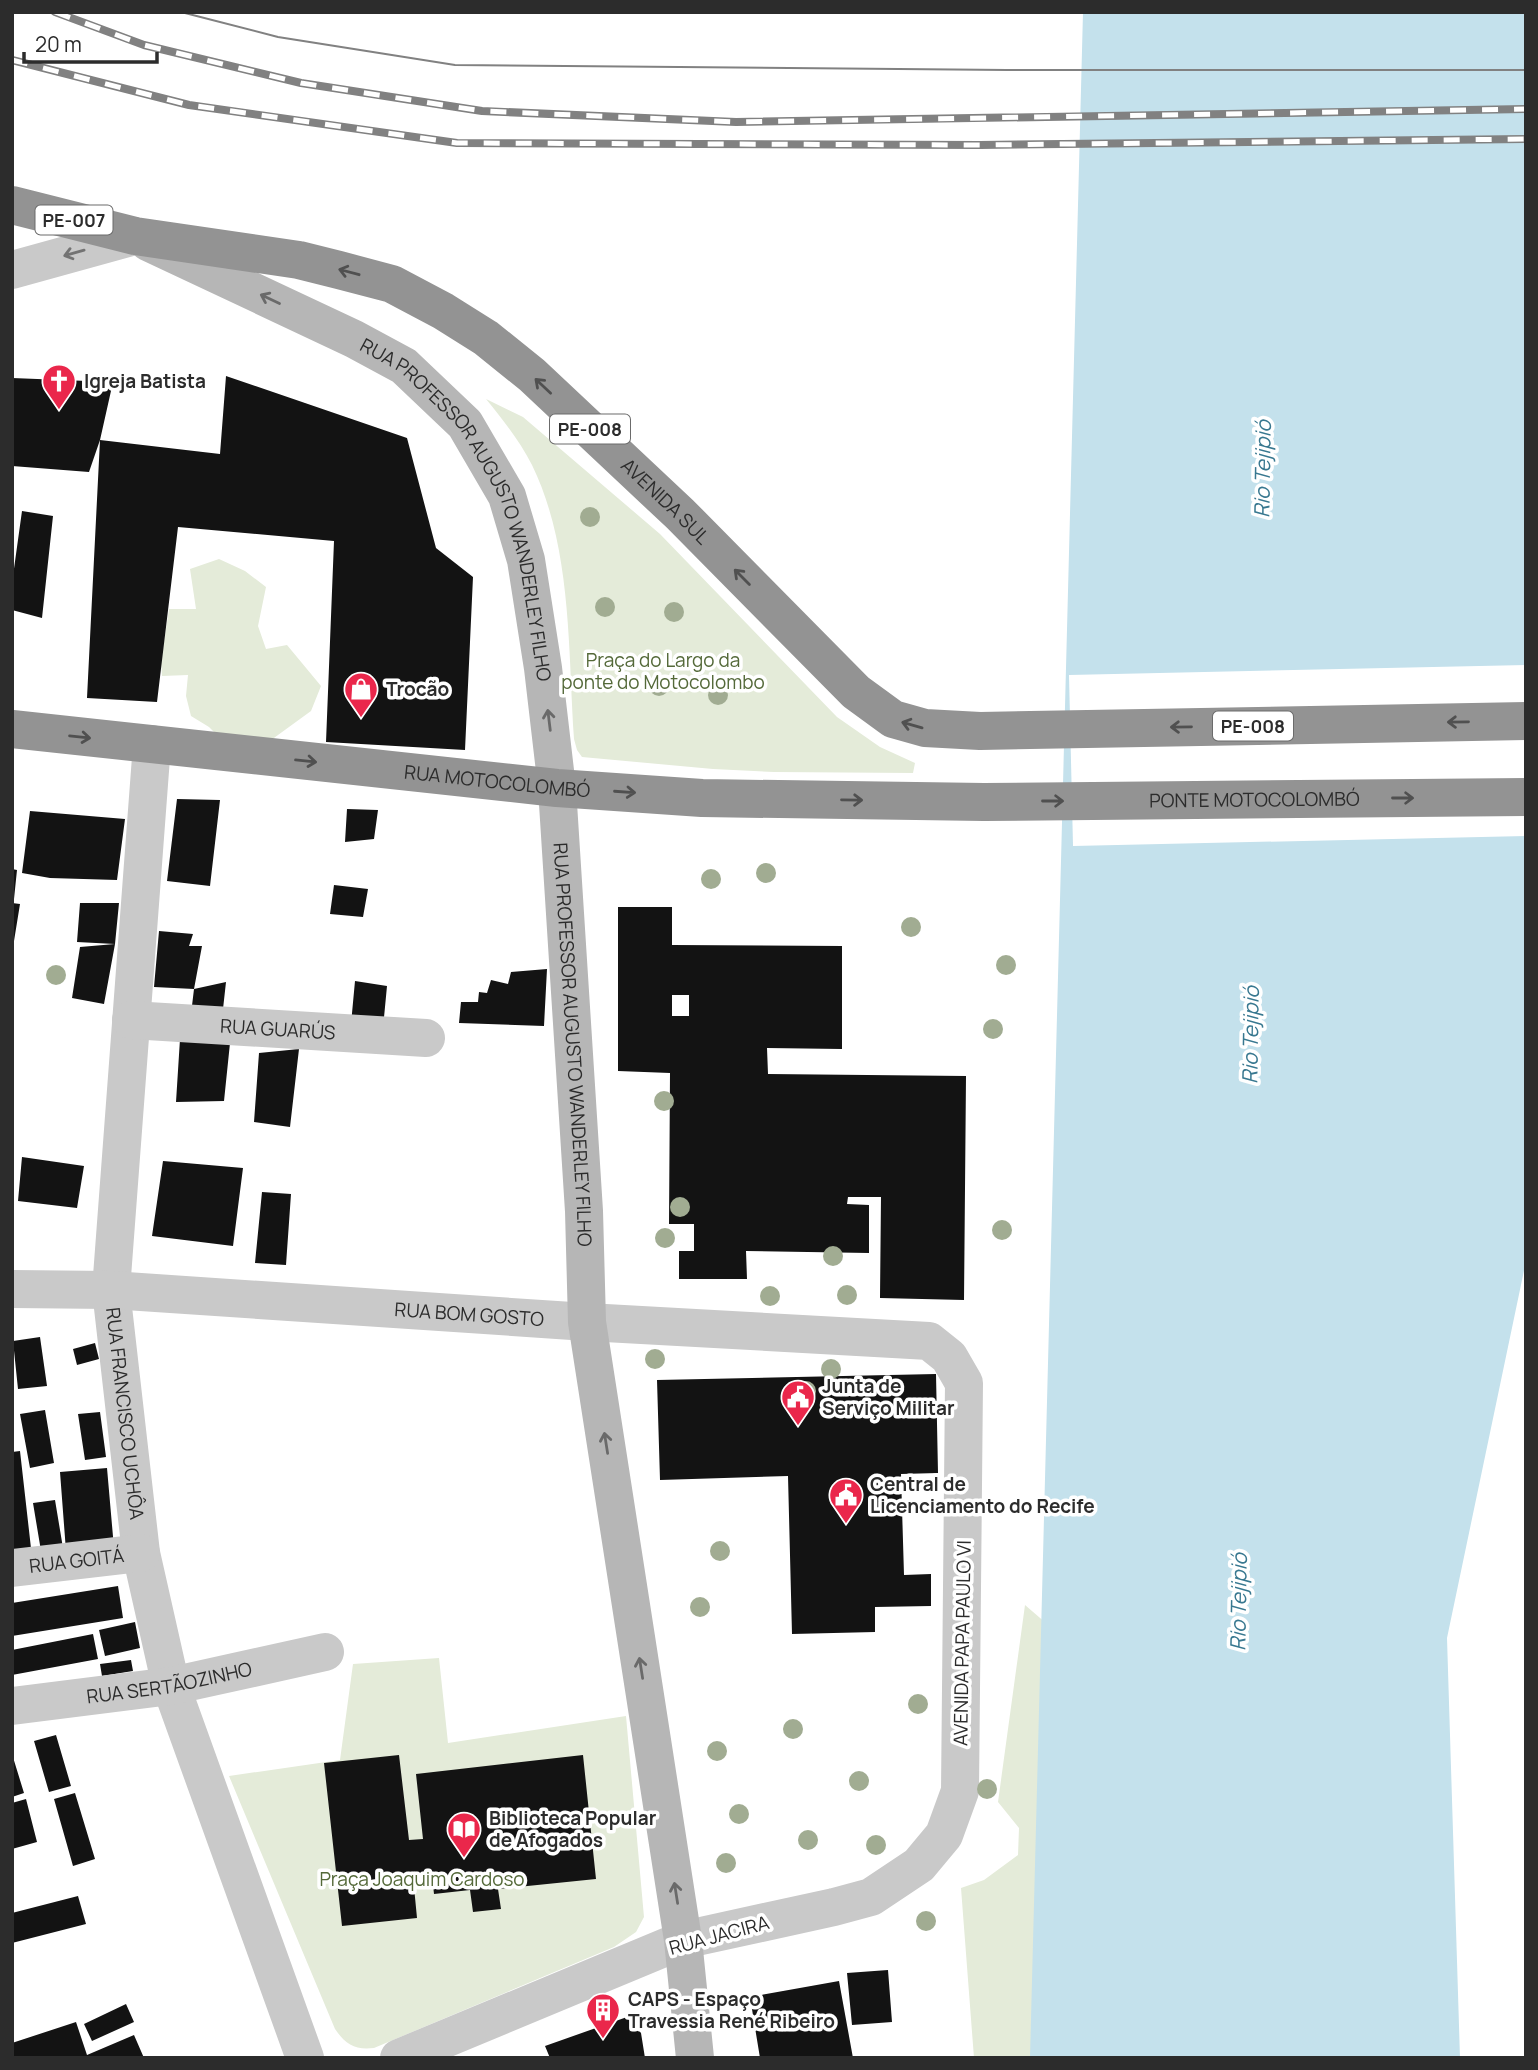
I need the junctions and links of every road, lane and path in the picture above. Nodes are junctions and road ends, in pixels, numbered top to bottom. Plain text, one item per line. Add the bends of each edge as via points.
1 (12, 205) edge
2 (135, 236) junction
3 (12, 270) edge
4 (1526, 721) edge
5 (12, 729) edge
6 (152, 744) junction
7 (557, 788) junction
8 (1526, 797) edge
9 (985, 802) joint
10 (131, 1020) junction
11 (426, 1038) dead end
12 (12, 1289) edge
13 (111, 1290) junction
14 (587, 1322) junction
15 (929, 1340) joint
16 (141, 1553) junction
17 (12, 1568) edge
18 (326, 1652) dead end
19 (171, 1686) junction
20 (12, 1706) edge
21 (960, 1791) joint
22 (683, 1940) junction
23 (305, 2058) edge
24 (399, 2058) edge
25 (695, 2058) edge

1 - 2 highway, AVENIDA SUL / PE-007
2 -> 3 street, AVENIDA SUL
4 -> 2 highway, AVENIDA SUL / PE-008 via 980,731 925,728 893,719 856,692 680,514 532,375 486,338 392,284 299,260
7 -> 2 main road, RUA PROFESSOR AUGUSTO WANDERLEY FILHO / PE-007 via 526,560 507,496 465,424 404,366
5 -> 6 highway, RUA MOTOCOLOMBÓ
6 -> 7 highway, RUA MOTOCOLOMBÓ
6 - 10 street, RUA FRANCISCO UCHÔA
7 -> 9 highway, RUA MOTOCOLOMBÓ via 702,798
7 - 14 main road, RUA PROFESSOR AUGUSTO WANDERLEY FILHO
9 -> 8 highway, PONTE MOTOCOLOMBÓ
10 - 11 street, RUA GUARÚS
10 - 13 street, RUA FRANCISCO UCHÔA
12 - 13 street, RUA BOM GOSTO
13 - 14 street, RUA BOM GOSTO
13 - 16 street, RUA FRANCISCO UCHÔA
14 - 15 street, RUA BOM GOSTO
22 -> 14 main road, RUA PROFESSOR AUGUSTO WANDERLEY FILHO
15 - 21 street, AVENIDA PAPA PAULO VI via 948,1357 964,1383
16 - 17 street, RUA GOITÁ
16 - 19 street, RUA FRANCISCO UCHÔA
18 - 19 street, RUA SERTÃOZINHO
19 - 20 street, RUA SERTÃOZINHO
19 - 23 street, RUA FRANCISCO UCHÔA
21 - 22 street, RUA JACIRA via 944,1835 919,1865 871,1896
22 - 24 street, RUA JACIRA
22 - 25 main road, RUA PROFESSOR AUGUSTO WANDERLEY FILHO

